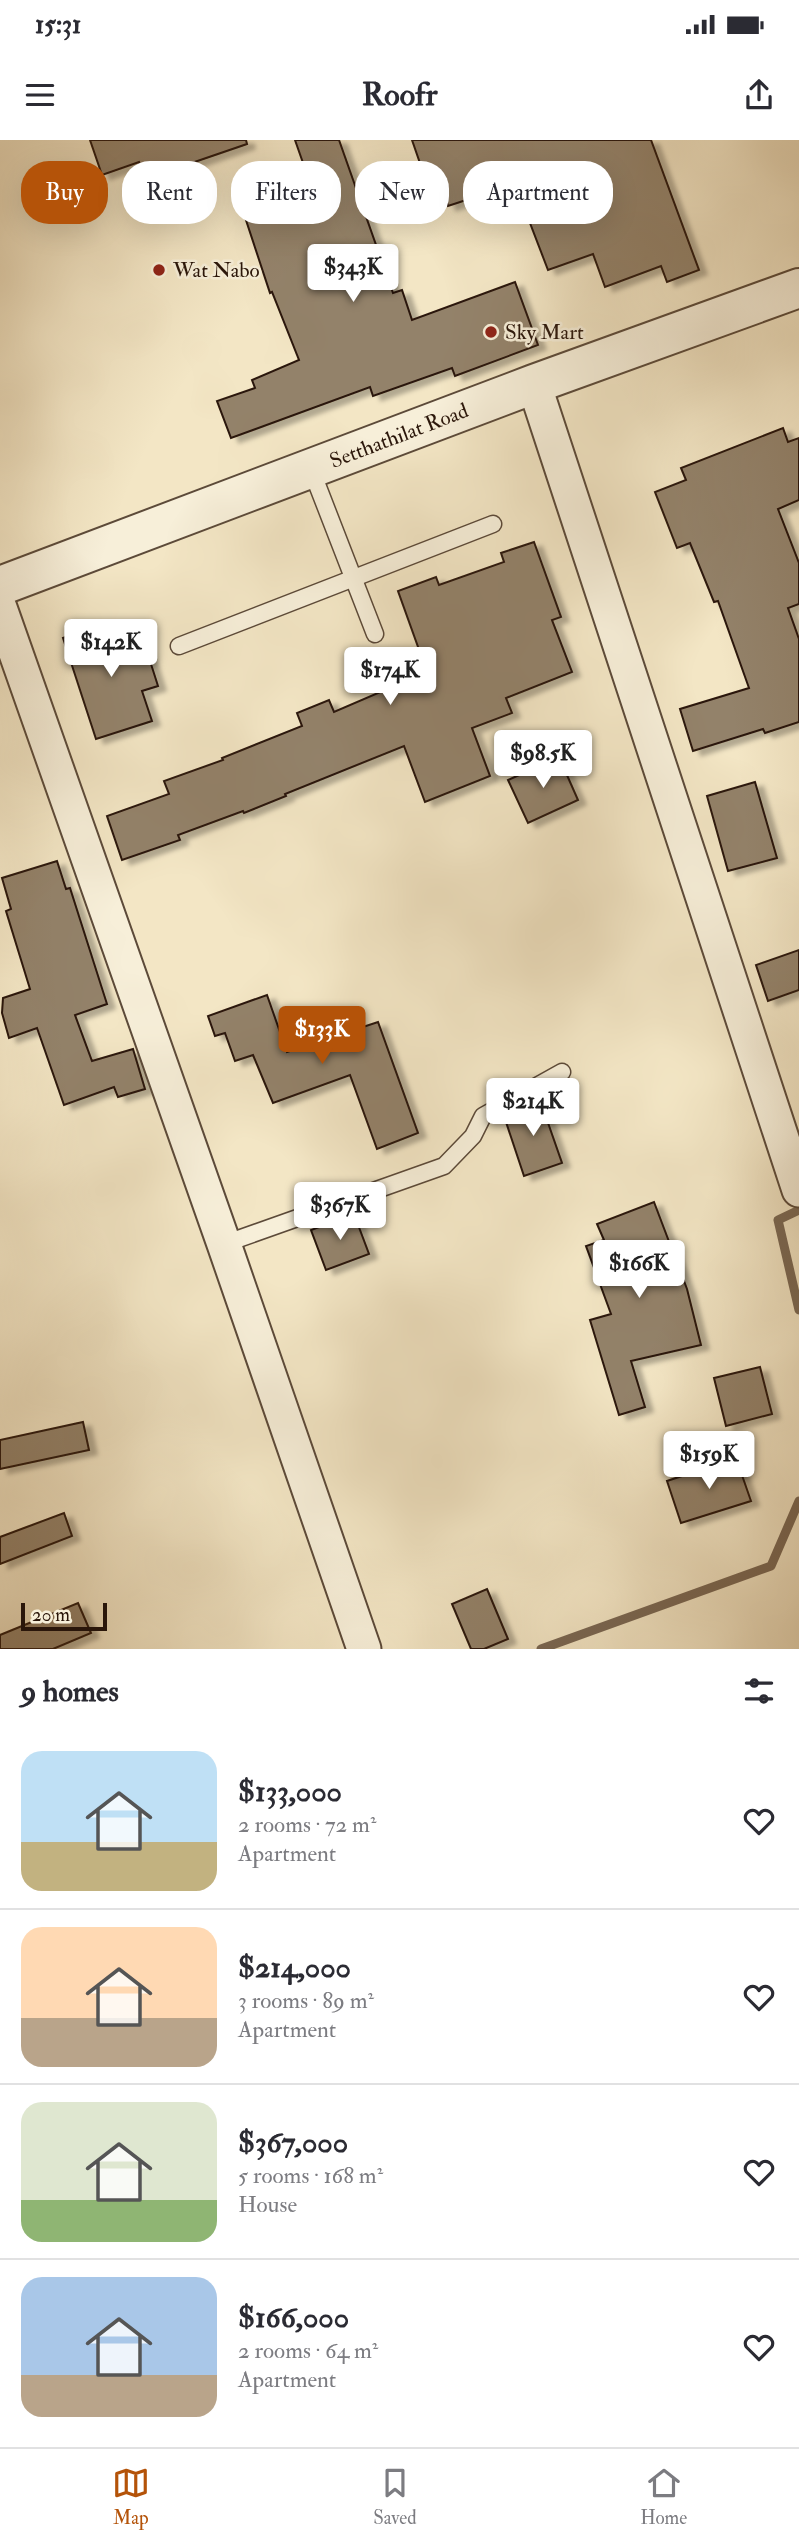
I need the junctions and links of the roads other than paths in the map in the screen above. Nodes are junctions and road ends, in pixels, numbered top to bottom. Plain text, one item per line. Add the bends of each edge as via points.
1 (799, 288) edge
2 (534, 384) junction
3 (311, 469) junction
4 (492, 524) dead end
5 (354, 578) junction
6 (0, 586) edge
7 (0, 608) edge
8 (375, 634) dead end
9 (179, 646) dead end
10 (562, 1072) dead end
11 (799, 1190) edge
12 (224, 1244) junction
13 (364, 1649) edge

1 - 2 street, Setthathilat Road
2 - 3 street, Setthathilat Road
2 - 11 street
3 - 5 lane
3 - 6 street, Setthathilat Road
4 - 5 lane
5 - 8 lane
5 - 9 lane
7 - 12 street
10 - 12 lane via 483,1116 474,1136 444,1166
12 - 13 street

